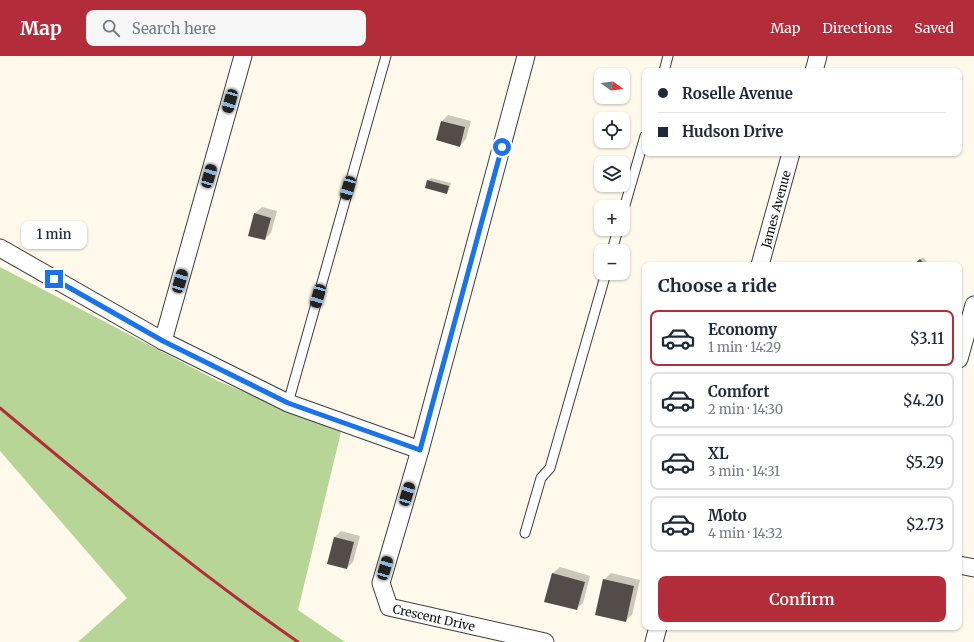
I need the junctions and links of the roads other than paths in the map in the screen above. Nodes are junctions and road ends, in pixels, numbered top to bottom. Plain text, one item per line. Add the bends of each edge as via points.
1 (243, 56) edge
2 (386, 56) edge
3 (526, 56) edge
4 (668, 56) edge
5 (818, 56) edge
6 (665, 68) edge
7 (815, 68) edge
8 (642, 146) edge
9 (790, 156) edge
10 (626, 200) edge
11 (0, 248) edge
12 (761, 262) edge
13 (604, 280) edge
14 (974, 305) edge
15 (163, 341) junction
16 (962, 348) edge
17 (288, 403) junction
18 (420, 450) junction
19 (525, 533) dead end
20 (962, 566) edge
21 (974, 568) edge
22 (657, 630) edge
23 (545, 642) edge
24 (654, 642) edge

1 - 15 street
2 - 17 lane
3 - 18 street
4 - 6 lane
5 - 7 street
8 - 10 lane
9 - 12 street, James Avenue
11 - 15 street
13 - 19 lane via 550,468 541,478
14 - 16 street
15 - 17 street
17 - 18 street
18 - 23 street, Crescent Drive via 381,583 389,607
20 - 21 street
22 - 24 street

